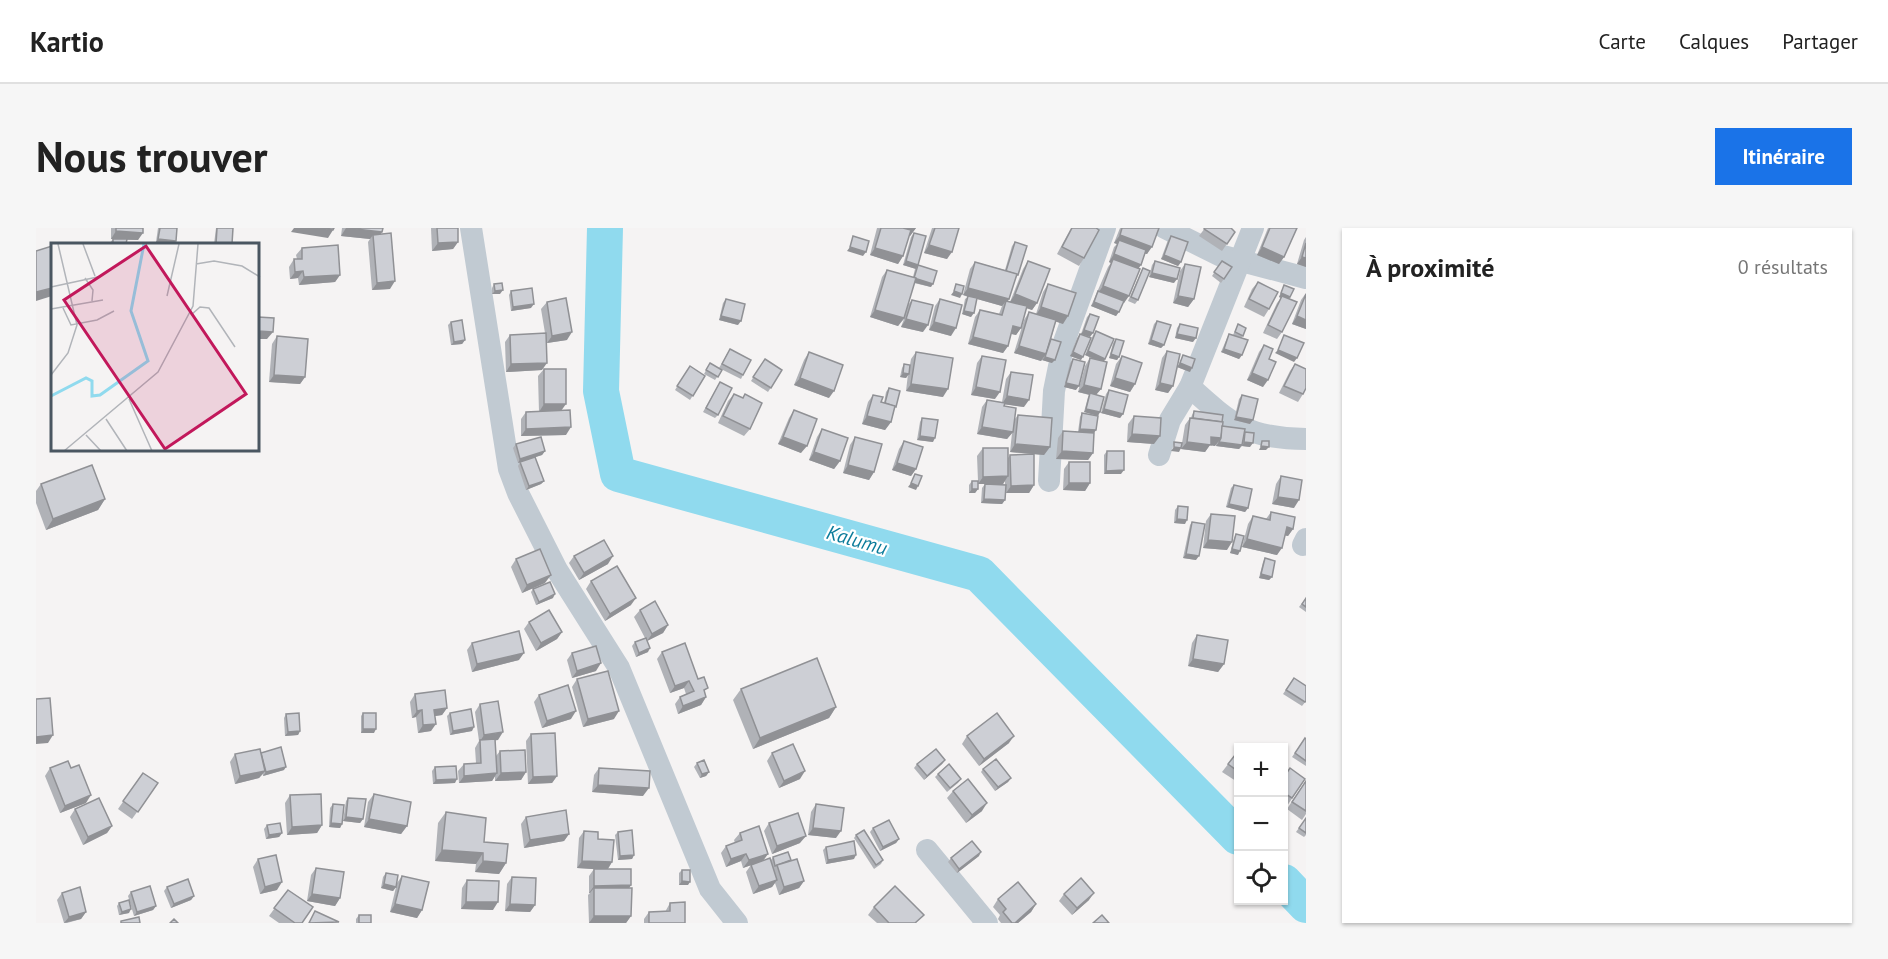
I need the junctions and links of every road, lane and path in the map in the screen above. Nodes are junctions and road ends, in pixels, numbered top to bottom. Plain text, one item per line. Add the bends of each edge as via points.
1 (471, 228) edge
2 (1105, 228) edge
3 (1165, 228) edge
4 (1253, 228) edge
5 (1238, 261) junction
6 (1306, 279) edge
7 (1190, 387) junction
8 (1306, 439) edge
9 (1159, 455) dead end
10 (1049, 481) dead end
11 (927, 850) dead end
12 (710, 889) junction
13 (720, 923) edge
14 (737, 923) edge
15 (987, 923) edge

1 - 12 street via 509,469 518,494 557,570 619,668
2 - 10 street via 1064,342 1054,391
3 - 5 street
4 - 5 street
5 - 6 street
5 - 7 street
7 - 8 street via 1240,428 1267,436
7 - 9 street via 1170,420
11 - 15 street
12 - 13 street
12 - 14 street

